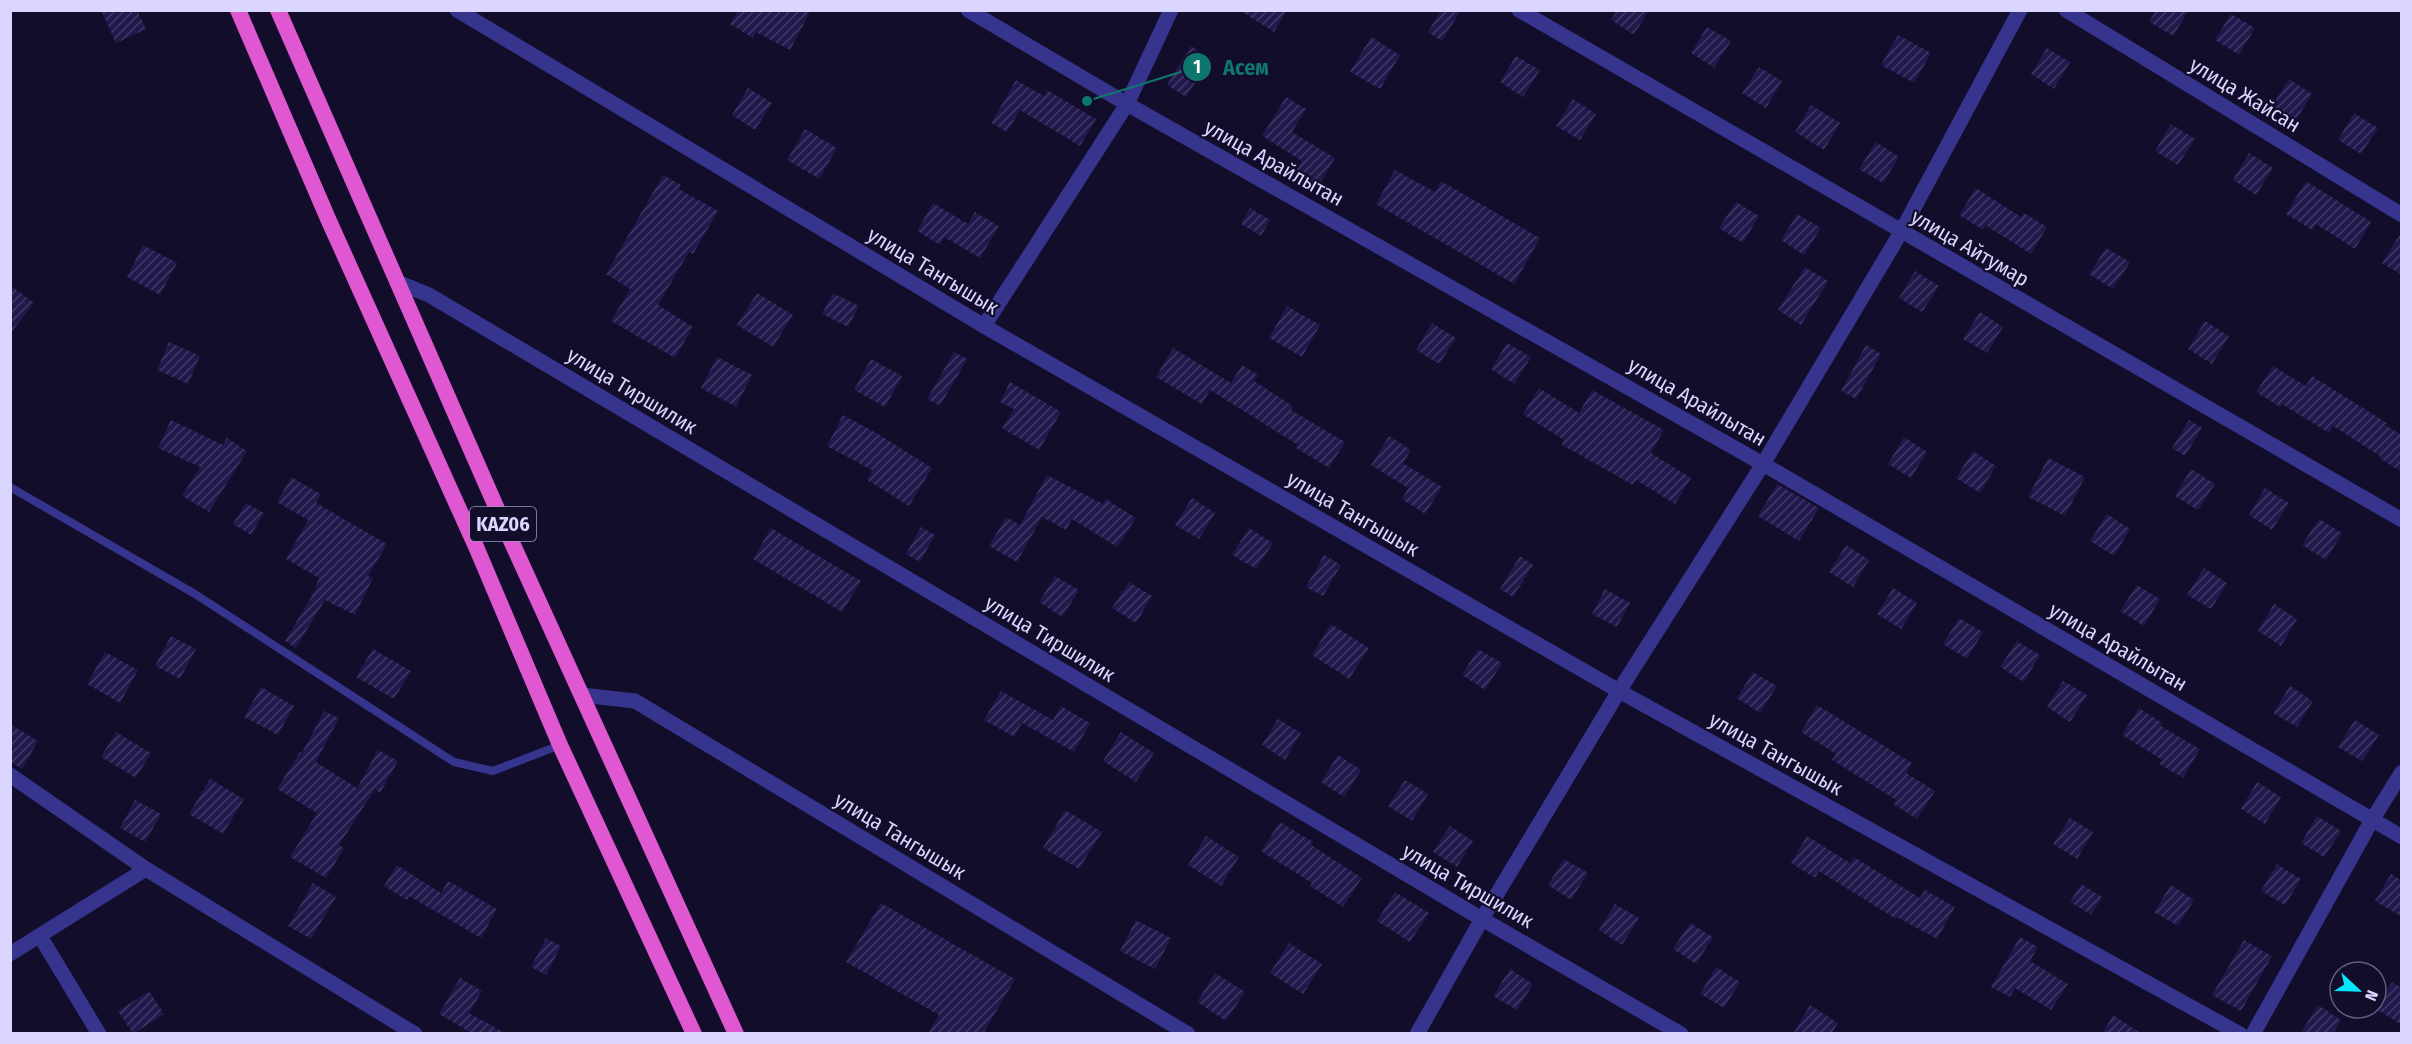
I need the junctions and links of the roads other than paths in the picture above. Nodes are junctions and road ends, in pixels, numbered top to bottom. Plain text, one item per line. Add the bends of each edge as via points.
1 (238, 10) edge
2 (278, 10) edge
3 (458, 10) edge
4 (968, 10) edge
5 (1171, 10) edge
6 (1519, 10) edge
7 (2020, 10) edge
8 (2066, 10) edge
9 (1127, 104) junction
10 (2402, 215) edge
11 (1901, 232) junction
12 (397, 282) junction
13 (984, 326) junction
14 (1763, 464) junction
15 (10, 487) edge
16 (2402, 520) edge
17 (1619, 691) junction
18 (582, 695) junction
19 (560, 745) junction
20 (2402, 772) edge
21 (10, 775) edge
22 (2372, 820) junction
23 (2402, 837) edge
24 (146, 869) junction
25 (1482, 919) junction
26 (40, 936) junction
27 (10, 954) edge
28 (389, 1019) junction
29 (99, 1034) edge
30 (398, 1034) edge
31 (415, 1034) edge
32 (694, 1034) edge
33 (736, 1034) edge
34 (1188, 1034) edge
35 (1416, 1034) edge
36 (1681, 1034) edge
37 (2240, 1034) edge
38 (2253, 1034) edge

1 - 19 highway, KАZ06
2 - 12 highway, KАZ06
3 - 13 street, улица Тангышык
4 - 9 street, улица Арайлытан
5 - 9 street
6 - 11 street, улица Айтумар
7 - 11 street
8 - 10 street, улица Жайсан
9 - 13 street
9 - 14 street, улица Арайлытан
11 - 14 street
11 - 16 street, улица Айтумар
12 - 18 highway, KАZ06
12 - 25 street, улица Тиршилик via 429,295
13 - 17 street, улица Тангышык
14 - 17 street
14 - 22 street, улица Арайлытан
15 - 19 lane via 195,594 454,762 492,771
17 - 25 street
17 - 37 street, улица Тангышык
18 - 33 highway, KАZ06
18 - 34 street, улица Тангышык via 635,701
19 - 32 highway, KАZ06
20 - 22 street
21 - 24 street
22 - 23 street, улица Арайлытан
22 - 38 street
24 - 26 street
24 - 28 street
25 - 35 street
25 - 36 street, улица Тиршилик
26 - 27 street
26 - 29 street
28 - 30 street
28 - 31 street

